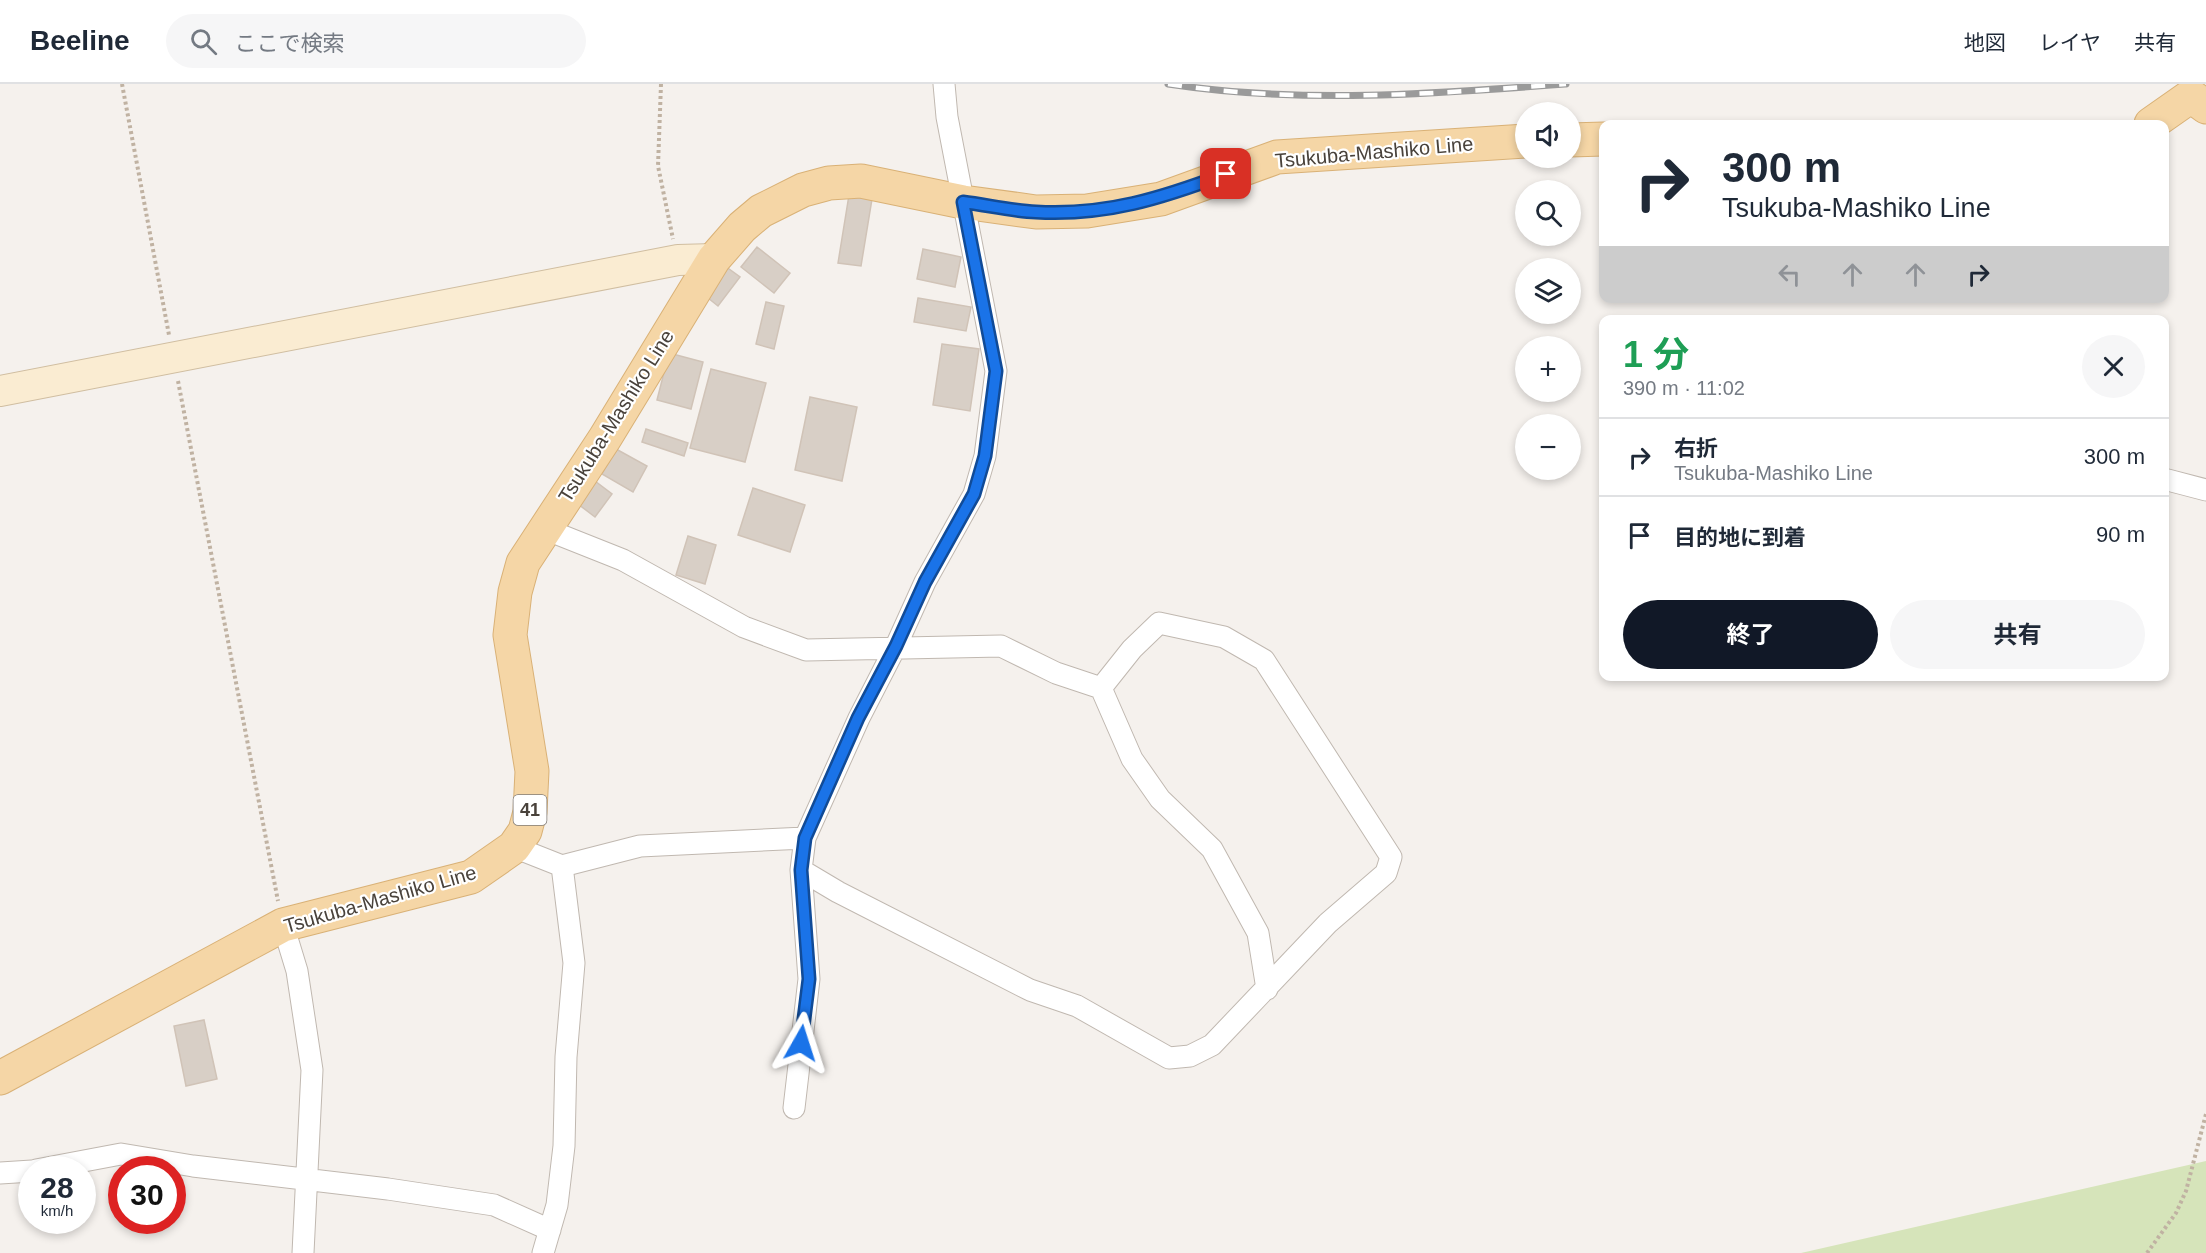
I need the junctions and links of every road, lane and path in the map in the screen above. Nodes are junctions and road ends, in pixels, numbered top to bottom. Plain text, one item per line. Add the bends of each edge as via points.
1 (122, 84) edge
2 (661, 84) edge
3 (944, 84) edge
4 (2196, 94) edge
5 (2157, 120) edge
6 (1599, 139) edge
7 (1581, 140) edge
8 (1515, 142) edge
9 (963, 202) junction
10 (714, 259) junction
11 (678, 260) junction
12 (174, 360) junction
13 (0, 392) edge
14 (2169, 480) edge
15 (2206, 489) edge
16 (545, 529) junction
17 (896, 646) junction
18 (1101, 688) junction
19 (805, 838) junction
20 (514, 847) junction
21 (562, 866) junction
22 (801, 870) junction
23 (283, 925) junction
24 (1267, 988) junction
25 (0, 1078) edge
26 (794, 1108) dead end
27 (2206, 1114) edge
28 (96, 1159) edge
29 (18, 1172) edge
30 (0, 1173) edge
31 (307, 1179) junction
32 (550, 1230) junction
33 (303, 1253) edge
34 (543, 1253) edge
35 (2147, 1253) edge

1 - 12 path
2 - 11 path via 658,166
3 - 9 street
4 - 5 main road
6 - 7 main road
8 - 9 main road, Tsukuba-Mashiko Line / 41 via 1277,157 1161,199 1087,211 1036,212
9 - 10 main road, Tsukuba-Mashiko Line / 41 via 861,181 829,183 803,190 761,211
9 - 17 street via 996,371 985,456 974,494 925,582
10 - 11 street
10 - 16 main road, Tsukuba-Mashiko Line / 41
11 - 12 street
12 - 13 street via 143,362
12 - 23 path
14 - 15 street
16 - 17 street via 623,560 744,627 806,650
16 - 20 main road, Tsukuba-Mashiko Line / 41 via 523,563 514,592 510,635 532,771 530,812 525,831
17 - 18 street via 1001,646 1056,674
17 - 19 street via 858,718
18 - 24 street via 1132,759 1160,800 1212,849 1243,905 1258,933
18 - 24 street via 1159,623 1224,638 1264,660 1391,857 1386,873 1328,923
19 - 21 street via 640,846
19 - 22 street
20 - 21 street
20 - 23 main road, Tsukuba-Mashiko Line / 41 via 471,877
21 - 32 street via 574,963 564,1146
22 - 24 street via 1030,990 1077,1006 1169,1058 1190,1056 1212,1045
22 - 26 street via 809,979
23 - 25 main road, Tsukuba-Mashiko Line / 41
23 - 31 street via 297,971 312,1070
27 - 35 path via 2186,1191 2176,1213
28 - 31 street via 121,1154
29 - 30 street
31 - 32 street via 494,1205
31 - 33 street
32 - 34 street

